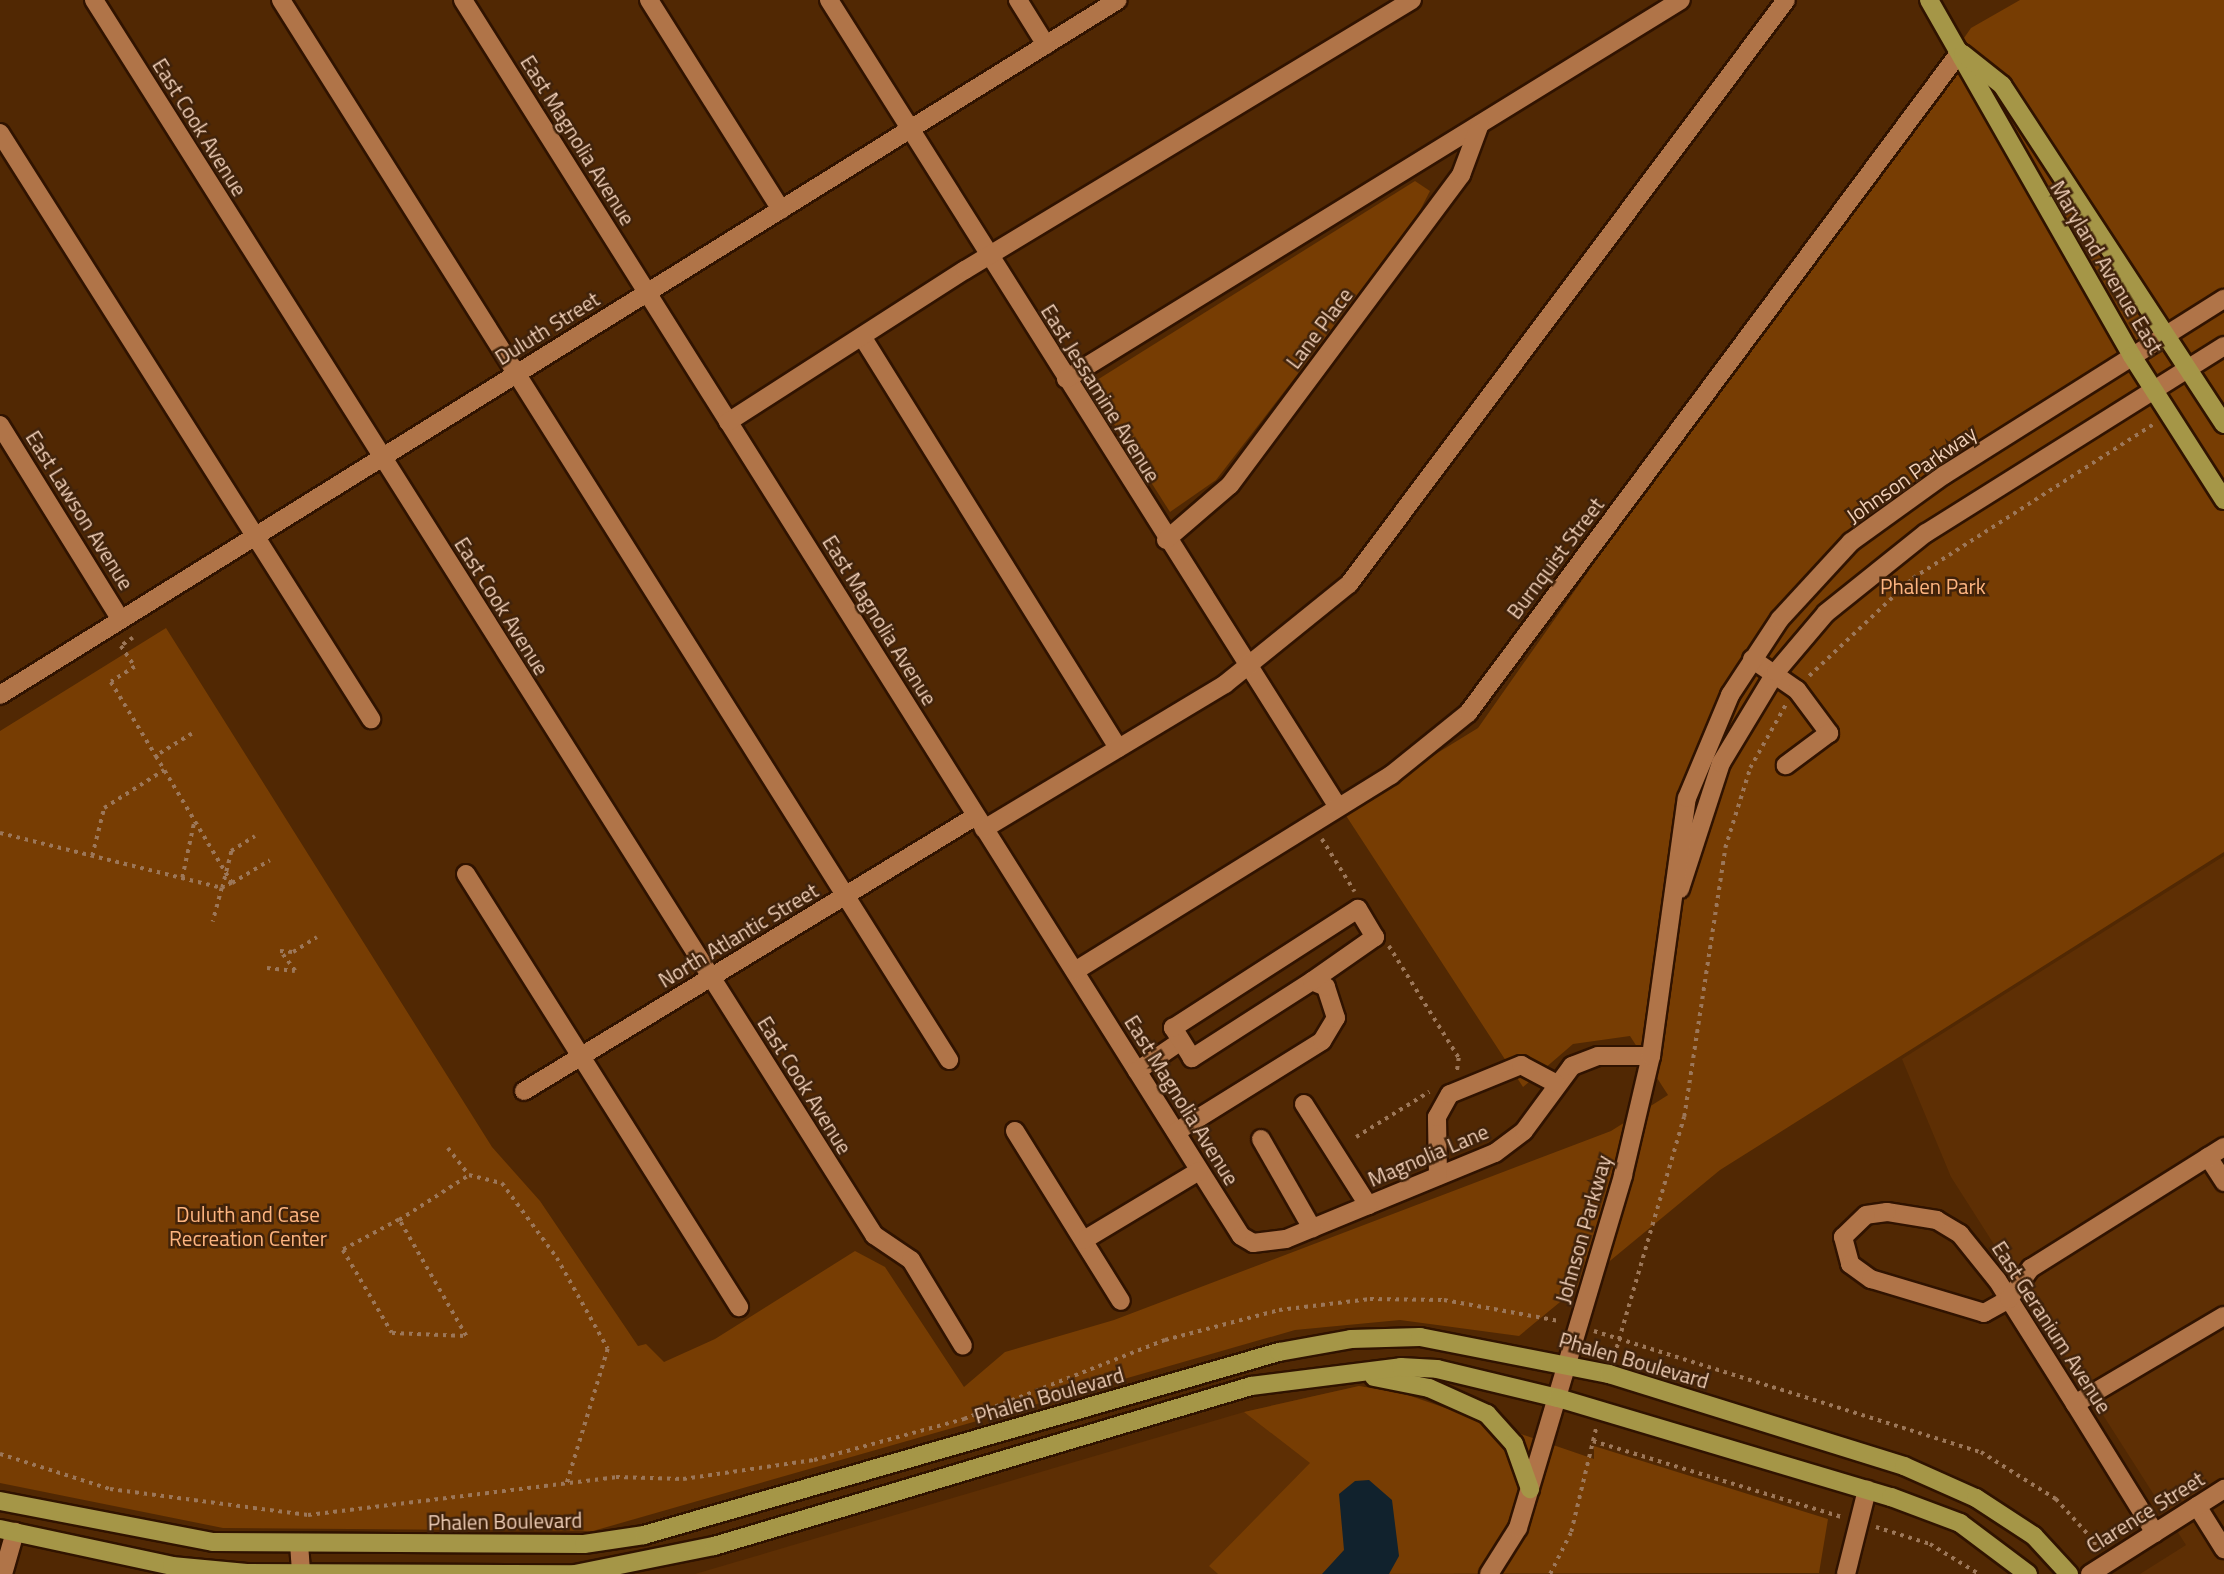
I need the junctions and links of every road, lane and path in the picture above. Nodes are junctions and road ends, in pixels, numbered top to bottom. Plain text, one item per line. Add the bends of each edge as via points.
1 (94, 0) edge
2 (281, 0) edge
3 (463, 0) edge
4 (649, 0) edge
5 (828, 0) edge
6 (1018, 0) edge
7 (1118, 0) edge
8 (1412, 0) edge
9 (1681, 0) edge
10 (1786, 0) edge
11 (1928, 0) edge
12 (1046, 44) junction
13 (1960, 51) junction
14 (1480, 124) junction
15 (910, 129) junction
16 (0, 133) edge
17 (780, 210) junction
18 (988, 256) junction
19 (647, 293) junction
20 (2224, 299) edge
21 (2167, 334) junction
22 (863, 338) junction
23 (2224, 346) edge
24 (2132, 356) junction
25 (2188, 368) junction
26 (518, 373) junction
27 (1066, 379) junction
28 (2154, 390) junction
29 (728, 422) junction
30 (2224, 424) edge
31 (0, 425) edge
32 (2147, 429) dead end
33 (381, 458) junction
34 (2224, 500) edge
35 (254, 537) junction
36 (1166, 540) junction
37 (121, 620) junction
38 (133, 638) dead end
39 (1752, 659) junction
40 (1247, 666) junction
41 (1776, 672) junction
42 (1797, 690) junction
43 (0, 695) edge
44 (371, 719) dead end
45 (192, 734) dead end
46 (1118, 748) junction
47 (156, 756) junction
48 (1786, 765) dead end
49 (164, 770) junction
50 (1338, 807) junction
51 (194, 820) junction
52 (980, 822) junction
53 (1318, 832) dead end
54 (0, 833) edge
55 (255, 836) dead end
56 (92, 856) junction
57 (270, 860) dead end
58 (226, 872) junction
59 (466, 874) dead end
60 (182, 878) junction
61 (232, 883) junction
62 (222, 888) junction
63 (847, 895) junction
64 (1359, 904) junction
65 (213, 922) dead end
66 (1670, 926) junction
67 (1381, 934) dead end
68 (317, 937) dead end
69 (267, 968) dead end
70 (1075, 971) junction
71 (711, 978) junction
72 (1312, 981) junction
73 (1177, 1035) junction
74 (582, 1056) junction
75 (1651, 1056) junction
76 (949, 1060) dead end
77 (1137, 1071) junction
78 (1445, 1082) dead end
79 (1556, 1084) junction
80 (1434, 1089) dead end
81 (524, 1091) dead end
82 (1304, 1104) dead end
83 (1015, 1131) dead end
84 (1176, 1132) junction
85 (1356, 1138) dead end
86 (1261, 1139) dead end
87 (2224, 1147) edge
88 (448, 1148) dead end
89 (2208, 1157) junction
90 (1199, 1171) junction
91 (470, 1175) junction
92 (1438, 1176) junction
93 (2224, 1182) edge
94 (1368, 1205) junction
95 (398, 1220) junction
96 (1312, 1228) junction
97 (1084, 1240) junction
98 (1272, 1242) joint
99 (2009, 1298) junction
100 (1121, 1301) dead end
101 (739, 1307) dead end
102 (1537, 1316) dead end
103 (2224, 1317) edge
104 (963, 1346) dead end
105 (1568, 1363) junction
106 (1273, 1383) junction
107 (1558, 1398) junction
108 (2075, 1405) junction
109 (0, 1454) edge
110 (567, 1483) junction
111 (1530, 1489) junction
112 (2224, 1489) edge
113 (1867, 1490) junction
114 (0, 1500) edge
115 (2197, 1506) junction
116 (1858, 1522) junction
117 (8, 1530) edge
118 (2155, 1533) junction
119 (299, 1543) junction
120 (2092, 1549) dead end
121 (2224, 1549) edge
122 (300, 1573) edge
123 (3, 1574) edge
124 (1489, 1574) edge
125 (1550, 1574) edge
126 (1846, 1574) edge
127 (1979, 1574) edge
128 (2028, 1574) edge
129 (2069, 1574) edge
130 (2090, 1574) edge

1 - 33 street, East Cook Avenue
2 - 26 street
3 - 19 street, East Magnolia Avenue
4 - 17 street
5 - 15 street, East Jessamine Avenue
6 - 12 street
7 - 12 street, Duluth Street
8 - 18 street
9 - 14 street
10 - 40 street, North Atlantic Street via 1349,584
11 - 13 main road, Maryland Avenue East
12 - 15 street, Duluth Street
13 - 21 main road, Maryland Avenue East via 2002,85
13 - 24 main road, Maryland Avenue East via 1981,99
13 - 50 street, Burnquist Street via 1468,713 1432,747
14 - 27 street
14 - 36 street, Lane Place via 1461,175 1230,485
15 - 17 street, Duluth Street
15 - 18 street, East Jessamine Avenue
16 - 35 street
17 - 19 street, Duluth Street
18 - 22 street
18 - 27 street, East Jessamine Avenue
19 - 26 street, Duluth Street
19 - 29 street, East Magnolia Avenue
20 - 21 street, Johnson Parkway
21 - 24 street, Johnson Parkway
21 - 25 main road, Maryland Avenue East
22 - 29 street
22 - 46 street
23 - 25 street, Johnson Parkway
24 - 28 main road, Maryland Avenue East
24 - 39 street, Johnson Parkway via 1872,525 1813,581
25 - 28 street, Johnson Parkway
25 - 30 main road, Maryland Avenue East
26 - 33 street, Duluth Street
26 - 63 street
27 - 36 street, East Jessamine Avenue
28 - 34 main road, Maryland Avenue East
28 - 41 street, Johnson Parkway via 1890,558 1826,613
29 - 52 street, East Magnolia Avenue
31 - 37 street, East Lawson Avenue
32 - 42 path via 1913,578 1844,637
33 - 35 street, Duluth Street
33 - 71 street, East Cook Avenue
35 - 37 street, Duluth Street
35 - 44 street
36 - 40 street, East Jessamine Avenue
37 - 43 street, Duluth Street
38 - 47 path via 121,646 135,667 111,682
39 - 41 street
39 - 66 street, Johnson Parkway via 1705,745 1687,798
40 - 46 street, North Atlantic Street
40 - 50 street, East Jessamine Avenue
41 - 42 street
41 - 66 street, Johnson Parkway via 1721,763
42 - 48 street via 1829,733
42 - 120 path via 1750,768 1737,803 1684,1116 1620,1338 1981,1452 2056,1499 2095,1542
45 - 47 path
46 - 52 street, North Atlantic Street
47 - 49 path
49 - 51 path
49 - 56 path via 104,808
50 - 70 street, Burnquist Street
51 - 58 path
51 - 60 path
52 - 63 street, North Atlantic Street
52 - 70 street, East Magnolia Avenue
53 - 64 path
54 - 56 path
55 - 58 path via 230,851
56 - 60 path
57 - 61 path
58 - 61 path
58 - 62 path
59 - 74 street
60 - 62 path
61 - 62 path
62 - 65 path
63 - 71 street, North Atlantic Street
63 - 76 street
64 - 72 street via 1375,937
64 - 73 street
66 - 75 street, Johnson Parkway
67 - 78 path via 1459,1058 1457,1075
68 - 69 path via 293,951 281,951 295,971
70 - 77 street, East Magnolia Avenue
71 - 74 street, North Atlantic Street
71 - 104 street, East Cook Avenue via 874,1236 911,1260
72 - 73 street via 1192,1058
72 - 84 street via 1326,988 1336,1018 1322,1041
73 - 77 street
74 - 81 street, North Atlantic Street
74 - 101 street
75 - 79 street, Magnolia Lane via 1598,1056 1572,1066
75 - 105 street, Johnson Parkway
77 - 84 street, East Magnolia Avenue
79 - 92 street, Magnolia Lane via 1512,1142
79 - 92 street via 1521,1065 1473,1079 1450,1094 1437,1117
80 - 85 path
82 - 94 street
83 - 97 street
84 - 90 street, East Magnolia Avenue
86 - 96 street
87 - 89 street
88 - 91 path
89 - 93 street
89 - 99 street via 2031,1268
90 - 97 street
90 - 98 street, East Magnolia Avenue via 1241,1236
91 - 95 path
91 - 110 path via 502,1183 557,1258 608,1349
92 - 94 street, Magnolia Lane
94 - 96 street, Magnolia Lane
95 - 95 path via 426,1266 466,1336 392,1333 343,1250
96 - 98 street, Magnolia Lane
97 - 100 street
99 - 99 street, East Geranium Avenue via 1980,1253 1937,1220 1913,1214 1866,1215 1852,1224 1842,1248 1871,1279 1975,1315
99 - 108 street, East Geranium Avenue
102 - 110 path via 1444,1300 1370,1299 1279,1310 1165,1340 964,1419 814,1460 683,1479
103 - 108 street
105 - 107 street, Johnson Parkway
105 - 119 main road, Phalen Boulevard via 1420,1337 1351,1339 1279,1352 644,1535 556,1545
105 - 129 main road, Phalen Boulevard via 1904,1466 1976,1498 2034,1536
106 - 107 main road via 1339,1371 1437,1368
106 - 111 main road via 1385,1377 1475,1407 1509,1436
106 - 122 main road via 632,1567 575,1574
107 - 111 street, Johnson Parkway
107 - 113 main road
108 - 118 street, East Geranium Avenue
109 - 110 path via 110,1489 307,1515
111 - 124 street, Johnson Parkway via 1518,1528
112 - 115 street, Clarence Street
113 - 116 street
113 - 128 main road via 1960,1523
114 - 119 main road, Phalen Boulevard via 213,1542
115 - 118 street, Clarence Street
115 - 121 street
116 - 125 path via 1593,1441 1571,1532
116 - 126 street
116 - 127 path via 1930,1544
117 - 122 main road via 172,1566
117 - 123 street
118 - 130 street, Clarence Street
119 - 122 street

